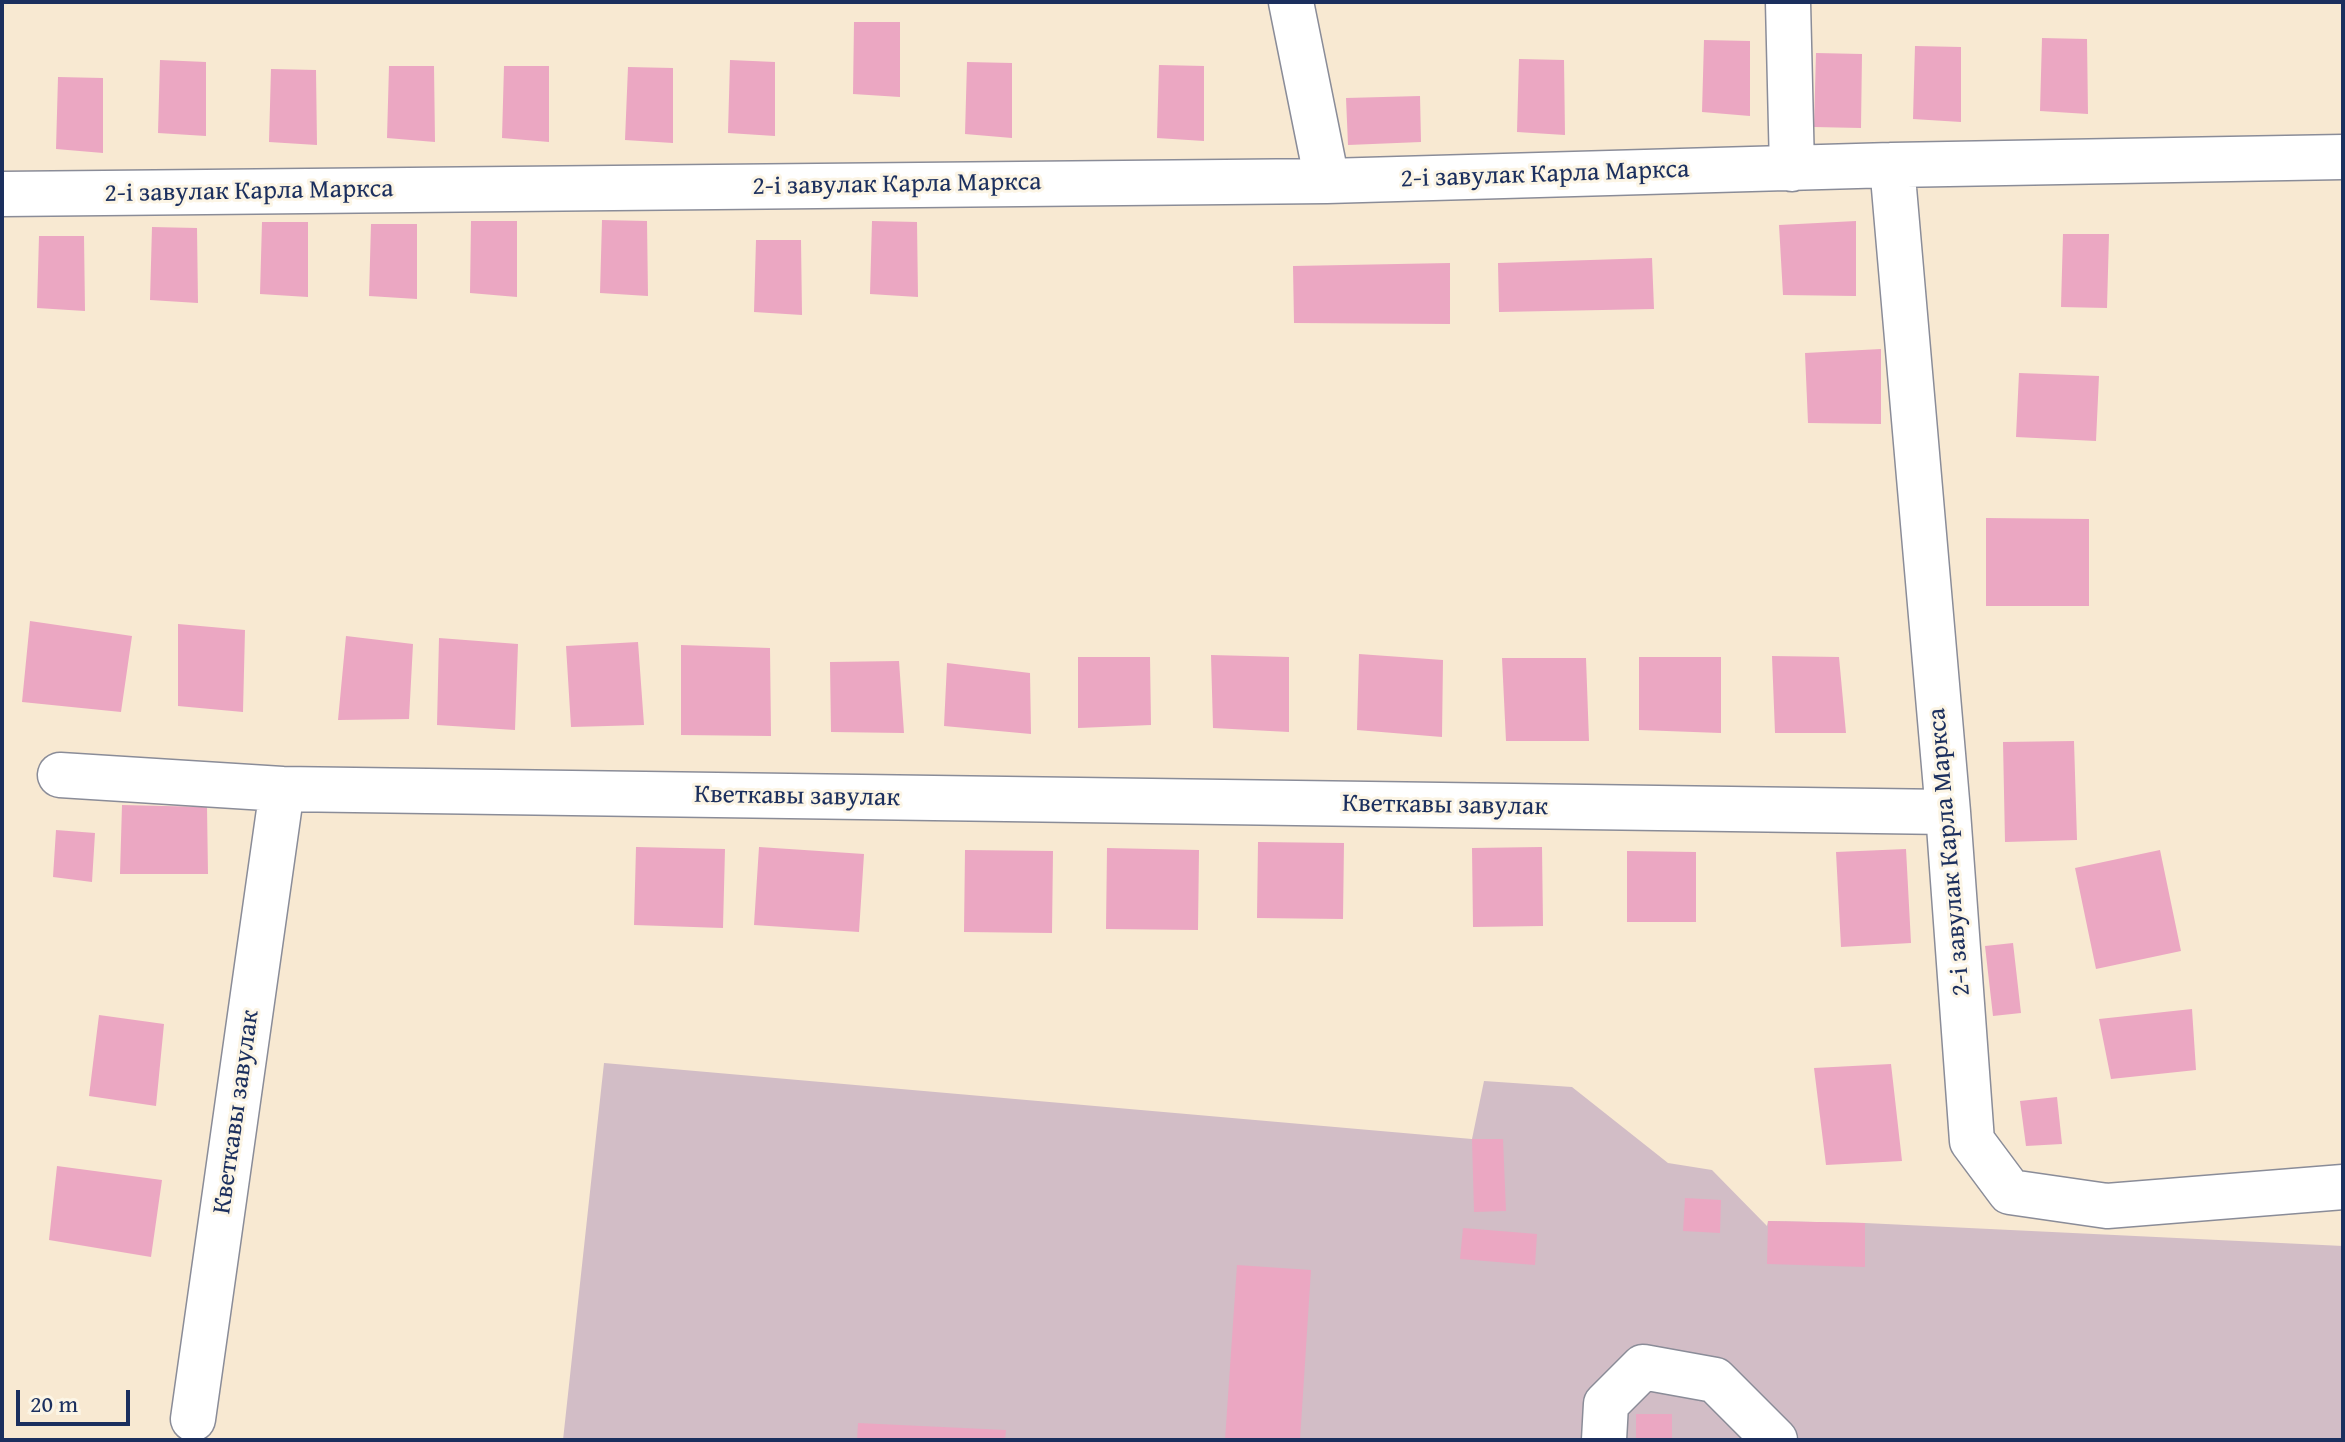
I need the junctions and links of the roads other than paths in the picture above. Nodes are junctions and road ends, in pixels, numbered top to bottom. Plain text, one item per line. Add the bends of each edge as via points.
1 (1291, 2) edge
2 (1788, 2) edge
3 (2343, 157) edge
4 (1892, 165) junction
5 (1792, 169) junction
6 (1327, 181) junction
7 (2, 194) edge
8 (60, 775) dead end
9 (282, 789) junction
10 (1948, 812) junction
11 (2343, 1187) edge
12 (193, 1419) dead end
13 (1604, 1440) edge
14 (1775, 1440) edge

1 - 6 street
2 - 5 street
3 - 4 street, 2-і завулак Карла Маркса
4 - 5 street, 2-і завулак Карла Маркса
4 - 10 street, 2-і завулак Карла Маркса
5 - 6 street, 2-і завулак Карла Маркса
6 - 7 street, 2-і завулак Карла Маркса
8 - 9 street
9 - 10 street, Кветкавы завулак
9 - 12 street, Кветкавы завулак
10 - 11 street, 2-і завулак Карла Маркса via 1972,1141 2010,1192 2107,1206
13 - 14 street via 1606,1404 1643,1367 1715,1380

